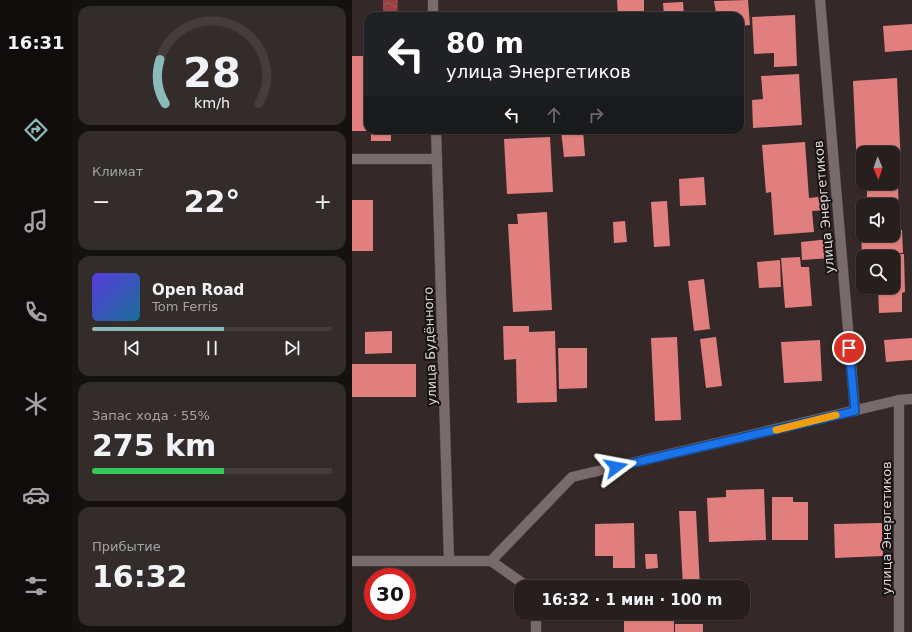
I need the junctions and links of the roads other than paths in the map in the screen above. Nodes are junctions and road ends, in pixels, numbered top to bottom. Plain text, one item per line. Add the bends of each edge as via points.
1 (433, 0) edge
2 (820, 0) edge
3 (433, 12) edge
4 (436, 134) edge
5 (352, 159) edge
6 (437, 159) junction
7 (912, 399) edge
8 (899, 400) junction
9 (855, 411) junction
10 (352, 561) edge
11 (449, 561) junction
12 (491, 561) junction
13 (518, 580) edge
14 (536, 620) edge
15 (536, 632) edge
16 (899, 632) edge

1 - 3 street
2 - 9 street, улица Энергетиков
4 - 6 street, улица Будённого
5 - 6 street
6 - 11 street, улица Будённого
7 - 8 street
8 - 9 street
8 - 16 street, улица Энергетиков
9 - 12 street via 572,477
10 - 11 street
11 - 12 street
12 - 13 street
14 - 15 street

